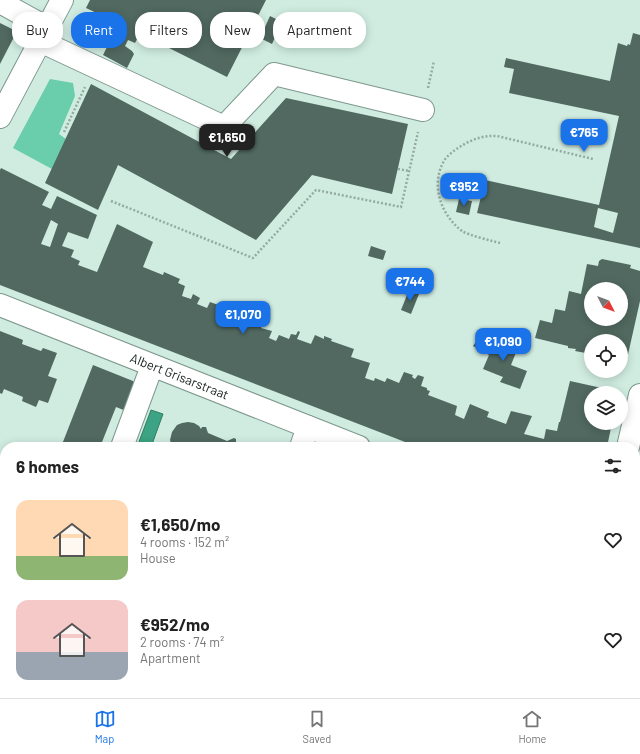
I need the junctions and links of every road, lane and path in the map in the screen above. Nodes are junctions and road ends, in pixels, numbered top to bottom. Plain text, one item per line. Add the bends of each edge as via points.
1 (62, 0) edge
2 (0, 2) edge
3 (14, 12) edge
4 (56, 12) edge
5 (63, 44) edge
6 (37, 48) edge
7 (434, 61) dead end
8 (88, 80) dead end
9 (423, 110) junction
10 (0, 117) edge
11 (64, 132) dead end
12 (593, 159) dead end
13 (398, 168) dead end
14 (410, 171) junction
15 (111, 201) dead end
16 (500, 243) dead end
17 (0, 305) edge
18 (152, 366) junction
19 (639, 409) edge
20 (305, 437) edge
21 (124, 442) edge
22 (332, 442) edge
23 (629, 442) edge

1 - 4 street
2 - 3 street
5 - 9 street via 224,127 274,74
6 - 10 street
7 - 9 path
8 - 11 path
9 - 14 path
12 - 16 path via 497,136 479,137 452,152 444,160 439,174 438,191 441,205 452,221 464,232
13 - 14 path
14 - 15 path via 401,207 316,190 253,258
17 - 18 street, Albert Grisarstraat
18 - 20 street, Albert Grisarstraat
18 - 21 street
19 - 23 street
20 - 22 street, Albert Grisarstraat

